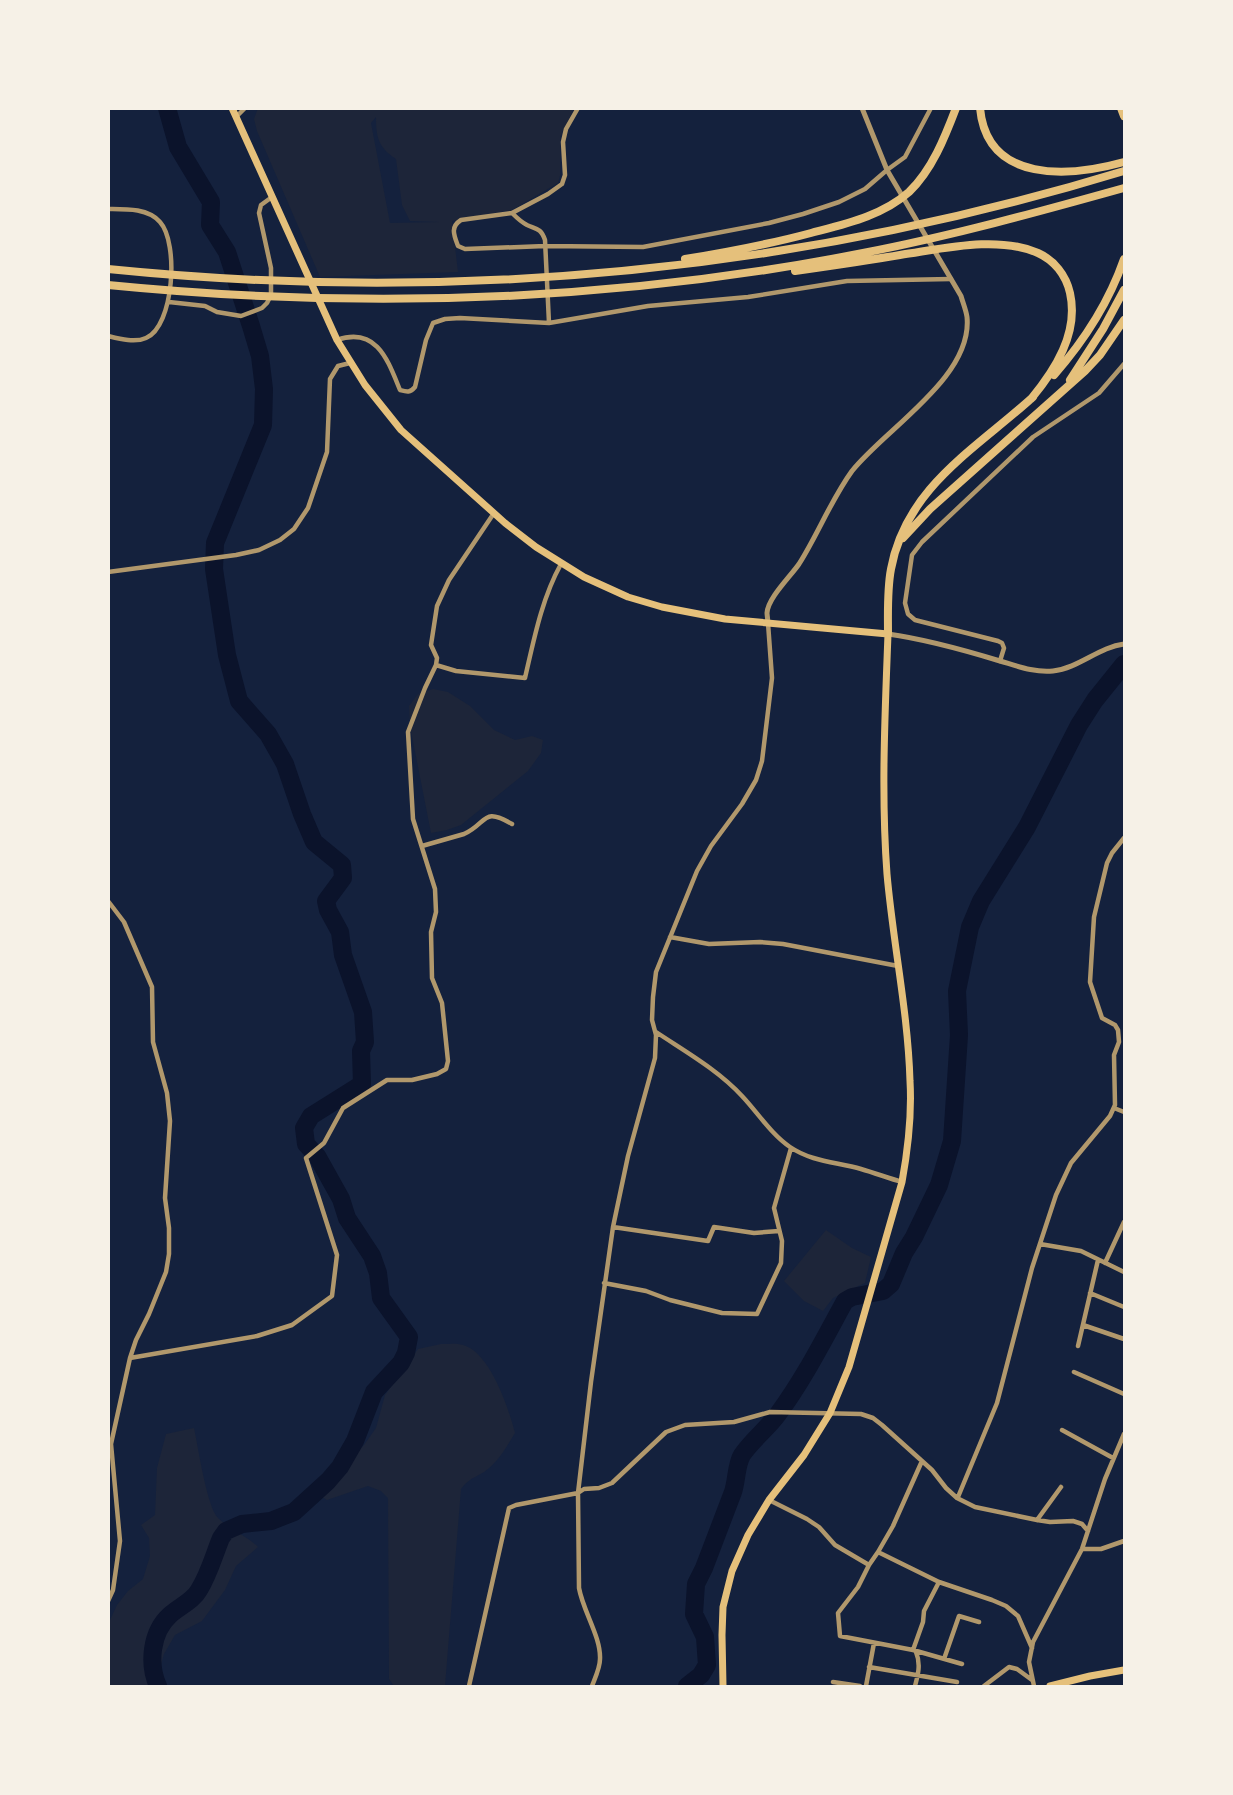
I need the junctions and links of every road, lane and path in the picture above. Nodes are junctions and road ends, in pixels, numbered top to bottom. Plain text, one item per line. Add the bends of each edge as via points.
1 (232, 108) edge
2 (245, 108) edge
3 (578, 108) edge
4 (862, 108) edge
5 (931, 108) edge
6 (956, 108) edge
7 (980, 108) edge
8 (1121, 108) edge
9 (1125, 116) edge
10 (236, 117) junction
11 (1123, 167) edge
12 (887, 170) junction
13 (1125, 188) edge
14 (272, 197) junction
15 (108, 209) edge
16 (512, 213) junction
17 (545, 246) junction
18 (1125, 259) edge
19 (108, 269) edge
20 (586, 275) junction
21 (952, 279) junction
22 (658, 284) junction
23 (108, 285) edge
24 (1125, 290) edge
25 (169, 302) junction
26 (1125, 320) edge
27 (549, 323) junction
28 (108, 336) edge
29 (337, 340) junction
30 (350, 363) junction
31 (1125, 364) edge
32 (1062, 391) junction
33 (1031, 399) junction
34 (494, 513) junction
35 (894, 553) junction
36 (561, 564) junction
37 (108, 572) edge
38 (768, 623) junction
39 (888, 634) junction
40 (1125, 645) edge
41 (1000, 660) junction
42 (436, 665) junction
43 (512, 824) dead end
44 (1125, 838) edge
45 (422, 846) junction
46 (108, 901) edge
47 (670, 937) junction
48 (898, 966) junction
49 (656, 1032) junction
50 (1114, 1108) junction
51 (1125, 1112) edge
52 (791, 1148) junction
53 (902, 1182) junction
54 (1125, 1222) edge
55 (613, 1227) junction
56 (779, 1231) junction
57 (1040, 1244) junction
58 (1098, 1260) junction
59 (1105, 1263) junction
60 (1125, 1272) edge
61 (604, 1283) junction
62 (1090, 1293) junction
63 (1125, 1307) edge
64 (1083, 1325) junction
65 (1125, 1339) edge
66 (1078, 1346) dead end
67 (130, 1358) junction
68 (1074, 1373) dead end
69 (1125, 1394) edge
70 (830, 1413) junction
71 (1062, 1430) dead end
72 (1125, 1434) edge
73 (110, 1444) edge
74 (1113, 1458) junction
75 (922, 1461) junction
76 (1061, 1487) dead end
77 (578, 1493) junction
78 (957, 1498) junction
79 (769, 1500) junction
80 (1037, 1520) junction
81 (1088, 1531) junction
82 (1125, 1541) edge
83 (1082, 1549) junction
84 (878, 1552) junction
85 (869, 1565) junction
86 (939, 1582) junction
87 (108, 1601) edge
88 (979, 1622) dead end
89 (874, 1643) junction
90 (1032, 1648) junction
91 (915, 1651) junction
92 (944, 1659) junction
93 (962, 1664) dead end
94 (869, 1667) junction
95 (1125, 1670) edge
96 (918, 1674) junction
97 (833, 1682) dead end
98 (957, 1682) dead end
99 (1033, 1683) edge
100 (469, 1686) edge
101 (592, 1686) edge
102 (723, 1686) edge
103 (860, 1686) edge
104 (866, 1686) edge
105 (915, 1686) edge
106 (984, 1686) edge
107 (1050, 1686) edge

1 - 10 main road
2 - 10 street
3 - 16 street via 562,142 562,184
4 - 12 street
5 - 12 street via 905,157
6 - 20 highway via 921,178 882,210 787,240
7 - 11 highway via 994,146 1021,166 1073,173
8 - 9 highway
10 - 14 main road
11 - 20 highway via 996,206 860,237 724,260
12 - 17 street via 865,190 839,202 769,223 643,247
12 - 21 street
13 - 22 highway via 863,253
14 - 25 street via 259,213 271,268 267,303 241,316
14 - 29 main road
15 - 25 street via 145,212 160,221 171,253
16 - 17 street via 523,224 539,229
16 - 17 street via 456,223 453,229 458,246
17 - 27 street
18 - 33 highway via 1079,345
19 - 20 highway via 331,283
21 - 27 street via 847,281
21 - 38 street via 967,317 957,360 928,397 854,470 773,599
22 - 23 highway via 394,299 236,296
22 - 33 highway via 715,281 972,246 1024,248 1040,253 1061,272 1072,311 1060,356
24 - 32 highway
25 - 28 street via 158,328 148,338
26 - 32 highway via 1100,355
27 - 29 street via 460,318 433,323 415,387 406,392 400,390 379,347 357,337
29 - 30 main road
30 - 34 main road via 401,430
30 - 37 street via 338,366 330,379 327,452 308,508 293,529 259,550
31 - 41 street via 1099,393 1033,437 912,555 905,603 908,614 915,620 998,641 1004,648
32 - 35 highway via 930,509
33 - 35 highway via 932,485 912,512
34 - 36 main road
34 - 42 street via 437,606 432,645
35 - 39 highway
36 - 38 main road via 604,587 662,607
36 - 42 street via 550,585 525,678
38 - 39 main road
38 - 47 street via 772,678 762,761 742,804 702,863
39 - 41 street
39 - 48 main road via 884,811
40 - 41 street via 1053,671
42 - 45 street via 408,733 413,819
43 - 45 street via 498,815 485,817 471,831
44 - 50 street via 1111,853 1100,889 1090,982 1102,1018 1118,1030
45 - 67 street via 435,889 432,978 442,1003 448,1061 446,1069 437,1074 387,1080 343,1108 324,1143 306,1158 337,1255 332,1296 292,1325 257,1336
46 - 67 street via 124,922 152,987 153,1042 170,1121 166,1272
47 - 48 street via 709,944 783,944
47 - 49 street via 656,972 652,1020
48 - 53 main road via 911,1084
49 - 52 street via 721,1077
49 - 55 street via 655,1058
50 - 51 street
50 - 57 street via 1071,1163
52 - 53 street
52 - 56 street via 774,1208
53 - 70 main road via 849,1367
54 - 59 street
55 - 56 street via 708,1241 714,1227 754,1233
55 - 61 street
56 - 61 street via 781,1263 757,1314 722,1313
57 - 58 street via 1081,1251
57 - 78 street via 997,1403
58 - 59 street
58 - 62 street
59 - 60 street
61 - 77 street
62 - 63 street
62 - 64 street
64 - 65 street
64 - 66 street
67 - 73 street
68 - 69 street
70 - 75 street via 873,1418
70 - 77 street via 770,1412 734,1423 685,1425 666,1432 612,1483
70 - 79 main road
71 - 74 street
72 - 74 street
73 - 87 street via 120,1541
74 - 81 street
75 - 78 street
75 - 84 street
76 - 80 street
77 - 100 street via 509,1508
77 - 101 street via 579,1588 600,1658
78 - 80 street via 975,1507
79 - 85 street via 807,1518 835,1545
79 - 102 main road via 732,1571 723,1606
80 - 81 street via 1073,1521
81 - 83 street
82 - 83 street
83 - 90 street
84 - 85 street
84 - 86 street
85 - 89 street via 838,1613 841,1636
86 - 90 street via 1006,1606 1018,1616
86 - 91 street via 924,1611
88 - 92 street via 959,1616
89 - 91 street
89 - 94 street
90 - 99 street
91 - 92 street
91 - 96 street
92 - 93 street
94 - 96 street
94 - 104 street
95 - 107 main road
96 - 98 street
96 - 105 street
97 - 103 street
99 - 106 street via 1009,1667

